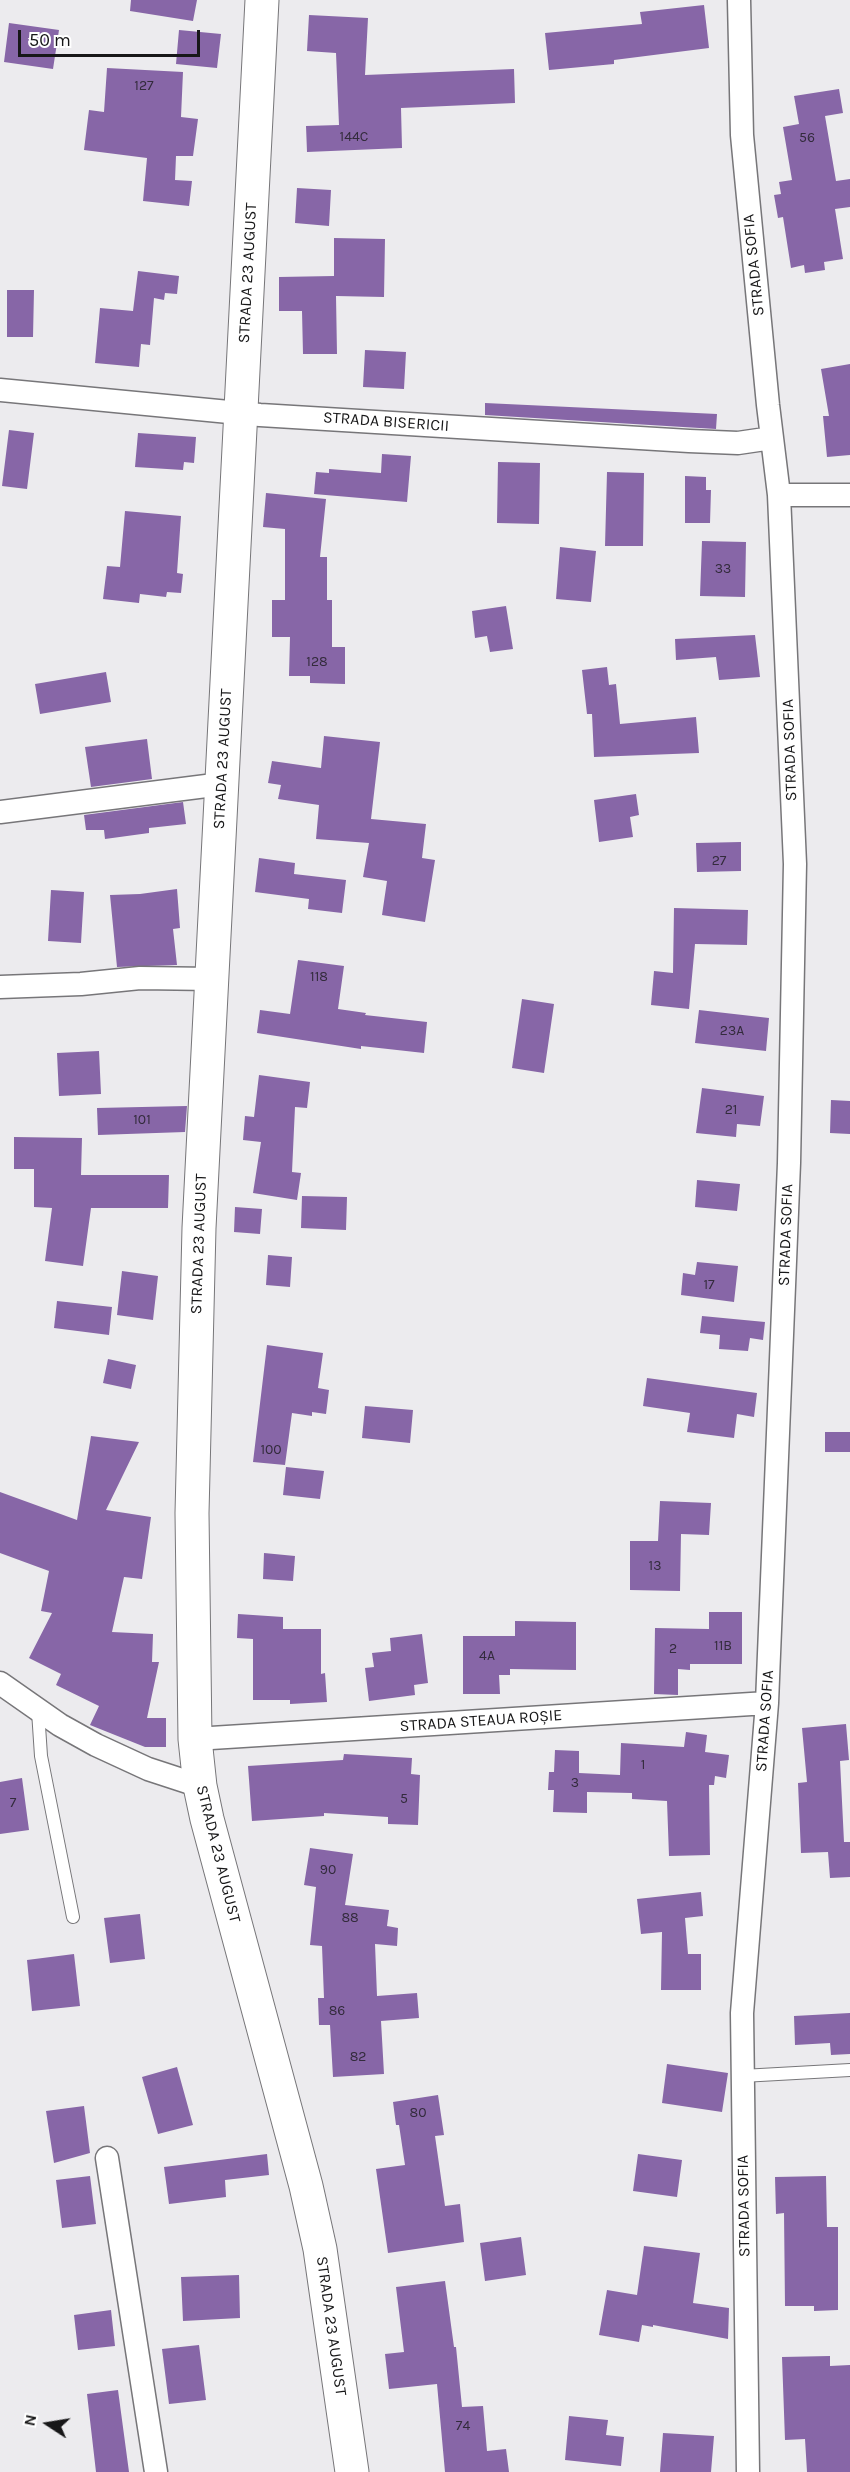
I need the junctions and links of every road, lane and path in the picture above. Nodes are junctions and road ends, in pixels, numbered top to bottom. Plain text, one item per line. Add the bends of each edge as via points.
1 (262, 0) edge
2 (739, 0) edge
3 (0, 390) edge
4 (241, 413) junction
5 (772, 438) junction
6 (779, 495) junction
7 (850, 495) edge
8 (222, 784) junction
9 (0, 812) edge
10 (212, 979) junction
11 (0, 987) edge
12 (0, 1683) edge
13 (767, 1703) junction
14 (38, 1711) junction
15 (195, 1739) junction
16 (200, 1786) junction
17 (73, 1917) dead end
18 (850, 2070) edge
19 (742, 2076) junction
20 (106, 2158) dead end
21 (156, 2472) edge
22 (352, 2472) edge
23 (748, 2472) edge

1 - 4 main road, STRADA 23 AUGUST
2 - 5 street, STRADA SOFIA via 742,135
3 - 4 street, STRADA BISERICII
4 - 5 street, STRADA BISERICII via 721,443
4 - 8 main road, STRADA 23 AUGUST
5 - 6 street, STRADA SOFIA
6 - 7 street
6 - 13 street, STRADA SOFIA via 795,864 789,1163
8 - 9 street
8 - 10 main road, STRADA 23 AUGUST
10 - 11 street via 140,978
10 - 15 main road, STRADA 23 AUGUST via 192,1441
12 - 14 street
13 - 15 street, STRADA STEAUA ROȘIE
13 - 19 street, STRADA SOFIA via 742,2013
14 - 16 street via 128,1760
14 - 17 lane via 41,1756
15 - 16 main road, STRADA 23 AUGUST
16 - 22 main road, STRADA 23 AUGUST via 320,2249
18 - 19 lane
19 - 23 street, STRADA SOFIA
20 - 21 street

